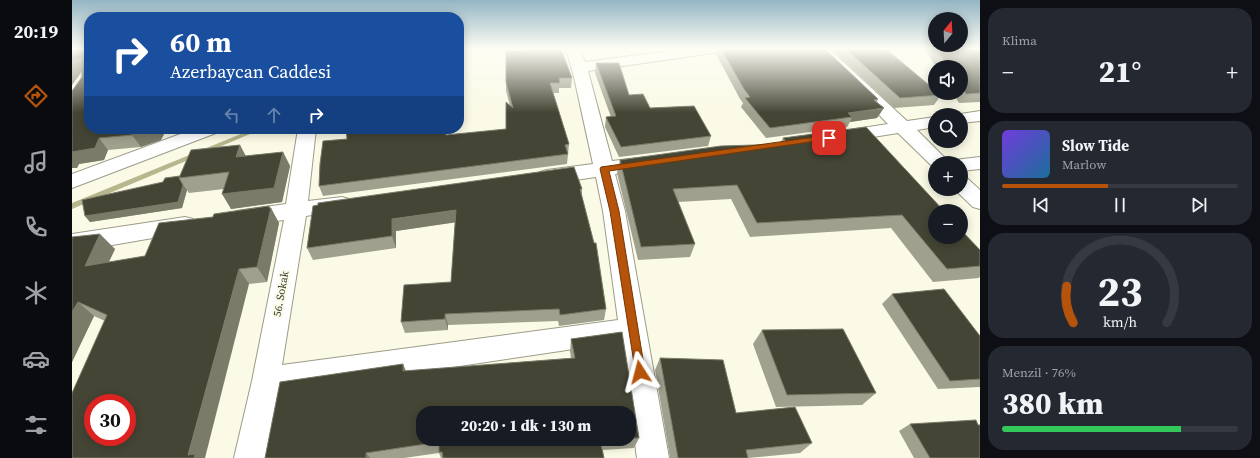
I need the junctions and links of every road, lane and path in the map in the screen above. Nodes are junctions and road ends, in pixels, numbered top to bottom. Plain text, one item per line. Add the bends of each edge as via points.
1 (579, 70) edge
2 (844, 70) edge
3 (980, 116) edge
4 (968, 117) edge
5 (928, 123) edge
6 (902, 127) junction
7 (197, 134) edge
8 (306, 134) edge
9 (822, 138) edge
10 (933, 156) edge
11 (666, 160) edge
12 (980, 163) edge
13 (968, 164) edge
14 (604, 169) junction
15 (525, 179) edge
16 (72, 181) edge
17 (968, 191) edge
18 (359, 202) edge
19 (980, 202) edge
20 (296, 210) junction
21 (226, 220) edge
22 (202, 223) edge
23 (72, 243) edge
24 (633, 329) junction
25 (266, 381) junction
26 (250, 458) edge
27 (653, 458) edge

1 - 14 street
2 - 6 street
3 - 4 street
5 - 6 street
6 - 9 street
6 - 10 street
7 - 16 street
8 - 20 street, 56. Sokak
11 - 14 street
12 - 13 street
14 - 15 street
14 - 24 street via 614,211
17 - 19 street
18 - 20 street
20 - 21 street
20 - 25 street, 56. Sokak
22 - 23 street
24 - 25 street
24 - 27 street
25 - 26 street, 56. Sokak

